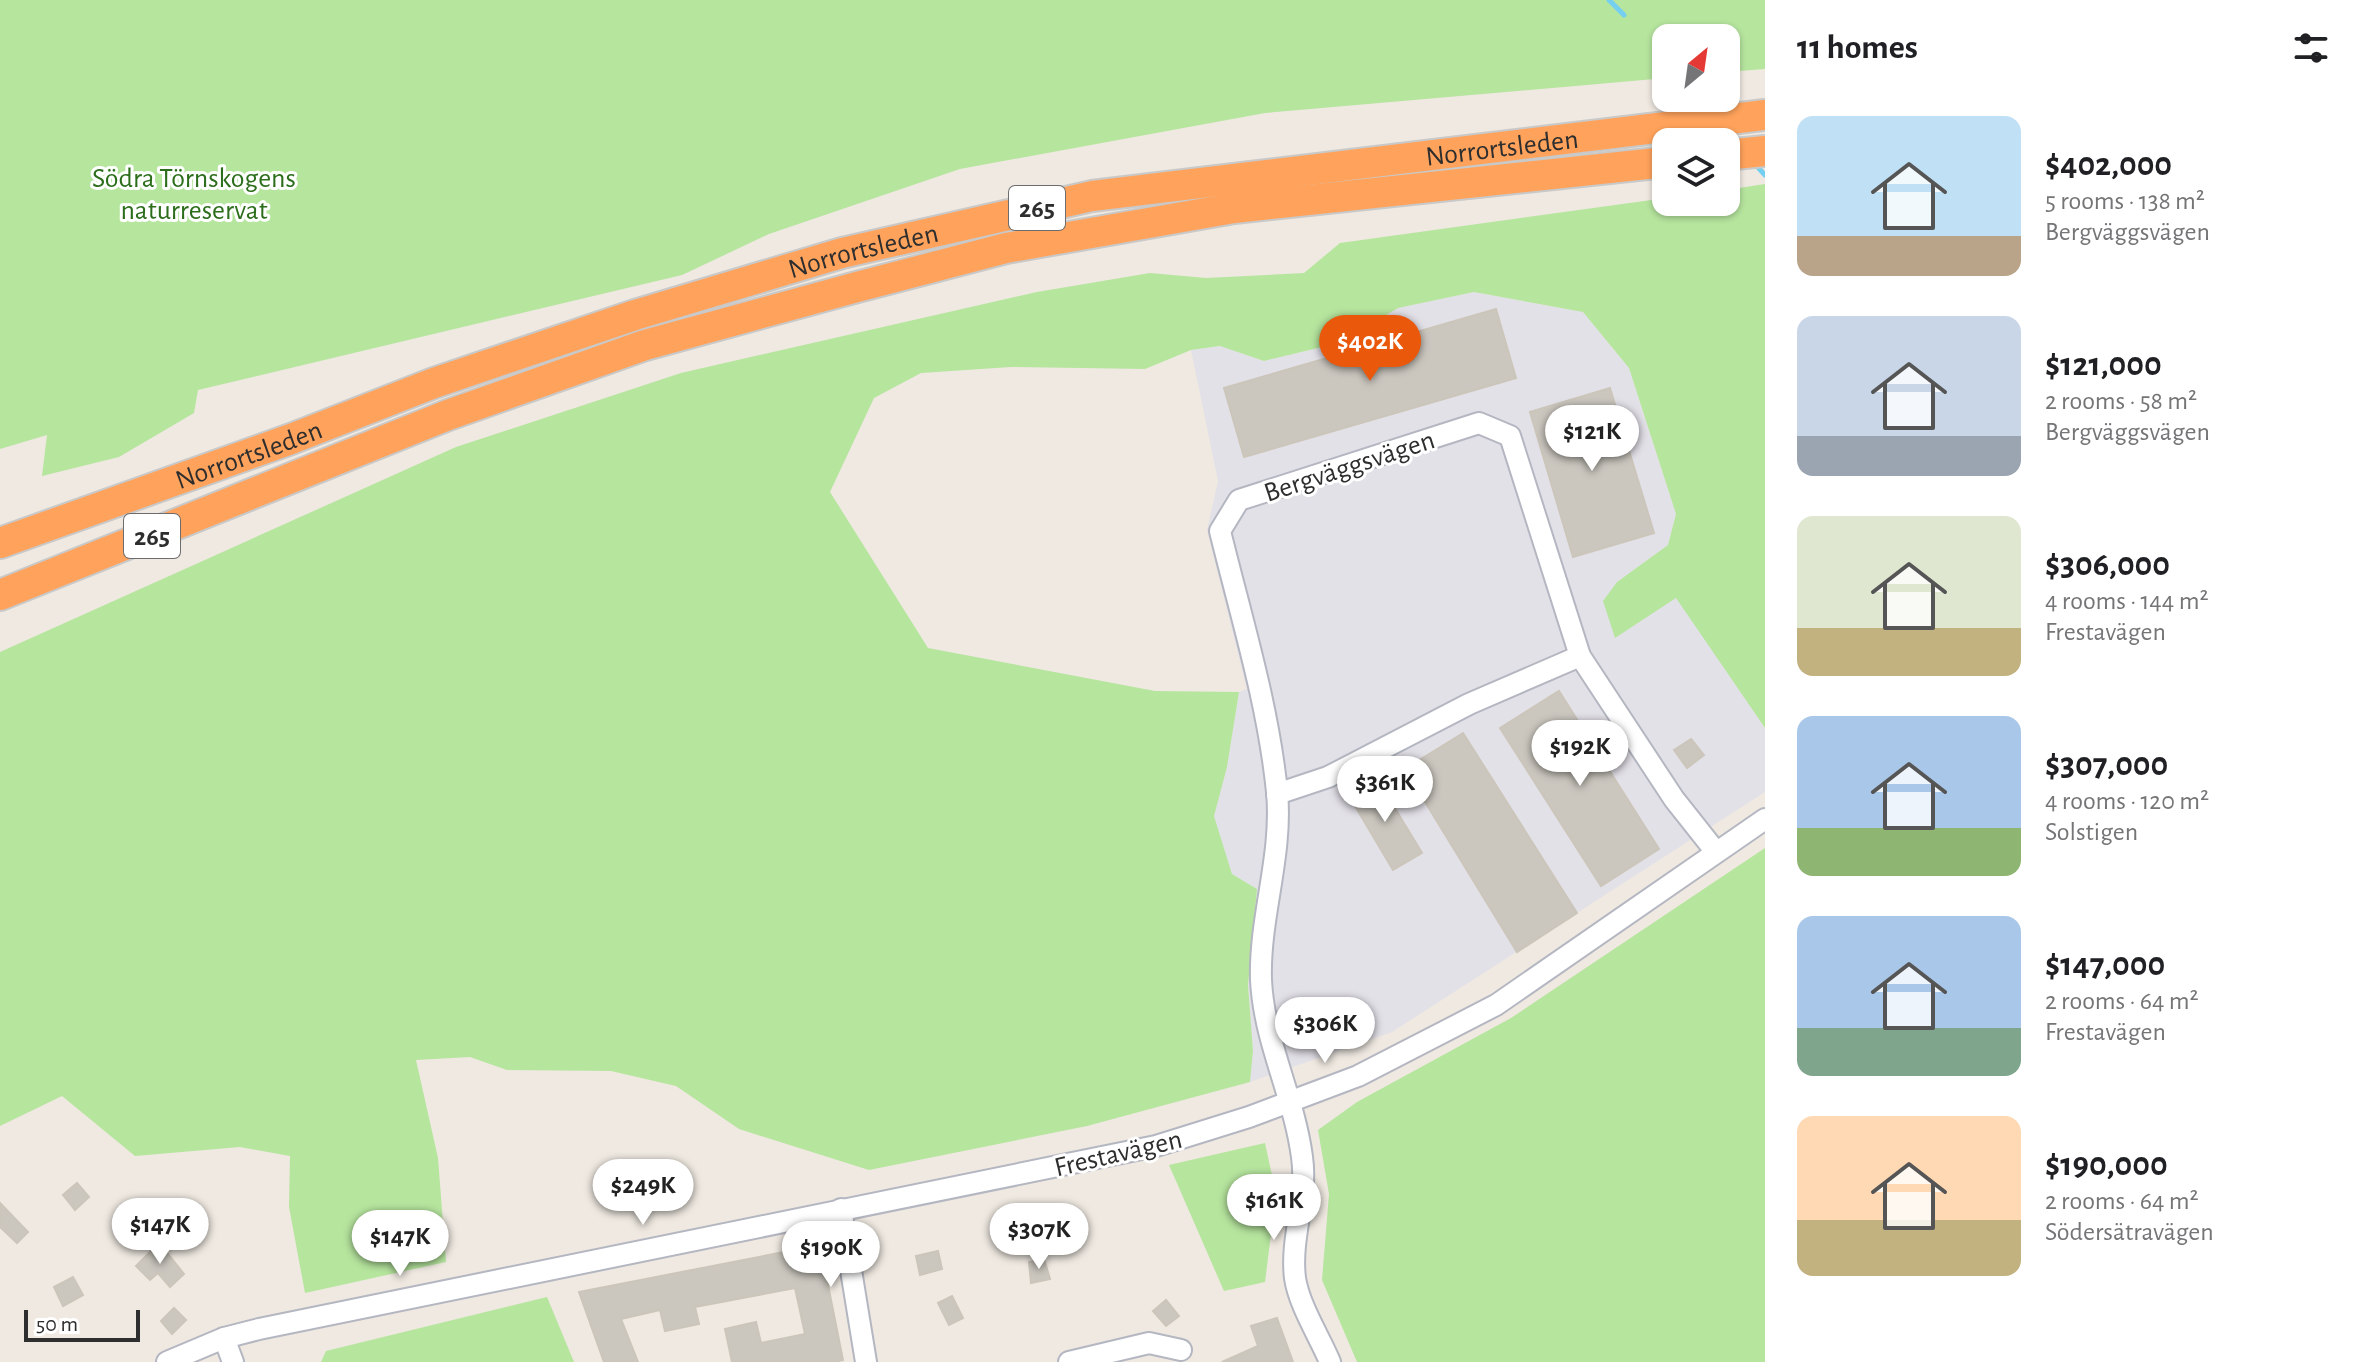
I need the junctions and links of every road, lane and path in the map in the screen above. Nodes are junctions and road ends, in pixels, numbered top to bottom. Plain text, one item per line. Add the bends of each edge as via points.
1 (1765, 115) edge
2 (1765, 151) edge
3 (1740, 154) edge
4 (1652, 163) edge
5 (0, 543) edge
6 (0, 595) edge
7 (1580, 656) junction
8 (1277, 794) junction
9 (1765, 819) edge
10 (1716, 852) junction
11 (1289, 1103) junction
12 (841, 1209) junction
13 (224, 1338) junction
14 (1181, 1350) dead end
15 (167, 1362) edge
16 (233, 1362) edge
17 (866, 1362) edge
18 (1069, 1362) edge
19 (1330, 1362) edge

1 - 5 highway, Norrortsleden / 265 via 1092,196 842,253 434,383
2 - 3 highway
4 - 6 highway, Norrortsleden / 265 via 1234,208 1006,248 645,345 448,415
7 - 8 street via 1469,704 1328,777
7 - 8 street, Bergväggsvägen via 1510,436 1479,423 1239,500 1220,531 1256,672
7 - 10 street, Bergväggsvägen via 1674,799
8 - 11 street, Bergväggsvägen via 1276,861 1261,977 1266,1030
9 - 10 street, Frestavägen
10 - 11 street, Frestavägen via 1496,1005 1358,1076
11 - 12 street, Frestavägen via 1156,1146
11 - 19 street, Bergväggsvägen via 1302,1156 1304,1197 1295,1281
12 - 13 street, Frestavägen
12 - 17 street
13 - 15 street, Frestavägen
13 - 16 street
14 - 18 street via 1149,1343

